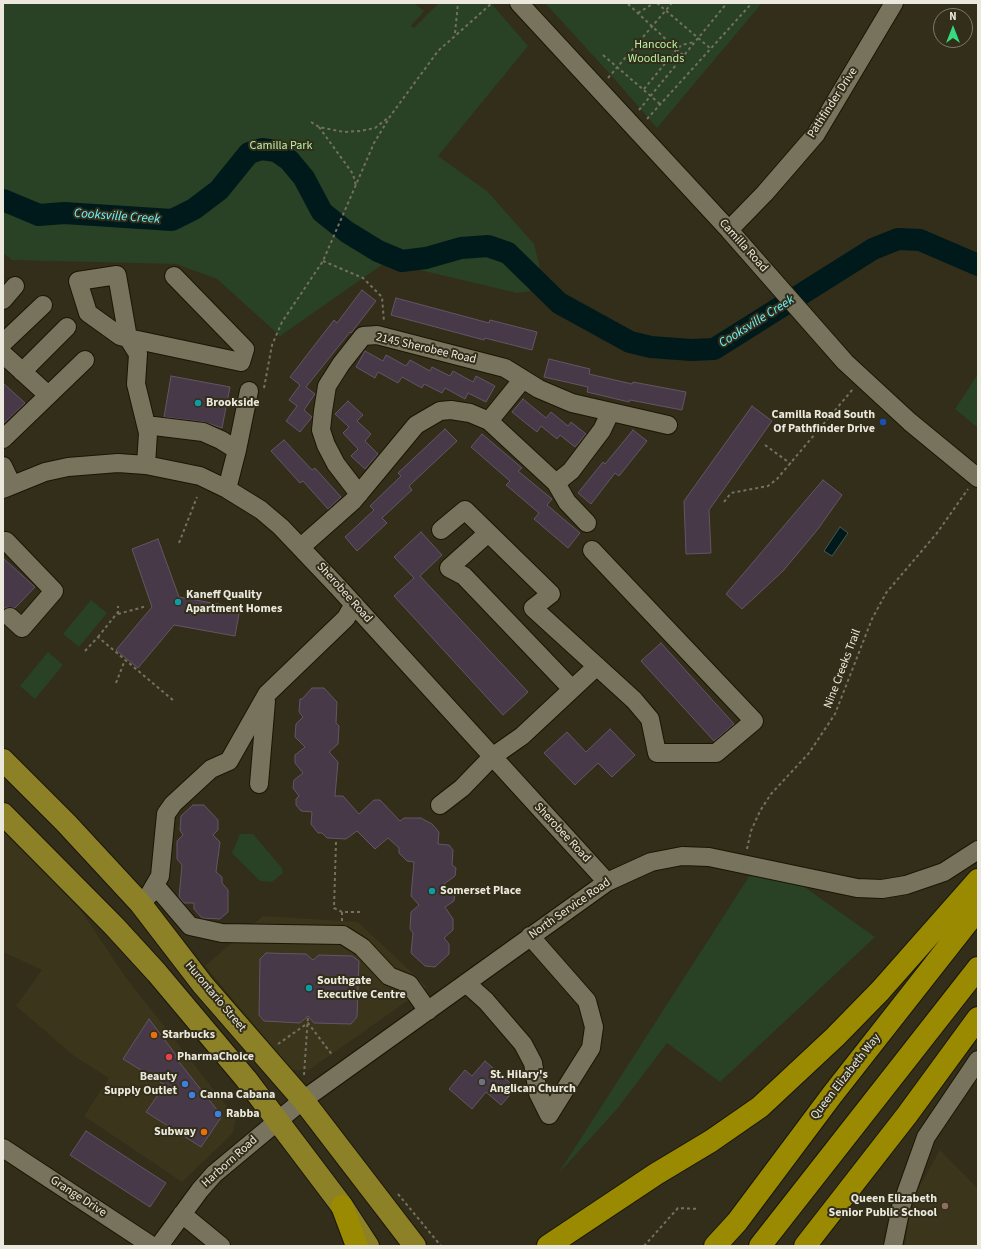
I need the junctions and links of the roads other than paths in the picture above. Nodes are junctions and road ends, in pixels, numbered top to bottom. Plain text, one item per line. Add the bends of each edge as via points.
1 (519, 3) edge
2 (894, 3) edge
3 (729, 230) junction
4 (174, 276) dead end
5 (15, 286) dead end
6 (3, 300) edge
7 (43, 305) dead end
8 (66, 327) dead end
9 (3, 343) edge
10 (3, 354) edge
11 (85, 360) dead end
12 (22, 372) junction
13 (523, 379) junction
14 (256, 391) road end
15 (48, 396) junction
16 (610, 412) junction
17 (489, 421) junction
18 (146, 425) junction
19 (668, 425) dead end
20 (3, 439) edge
21 (236, 450) junction
22 (146, 465) junction
23 (3, 466) edge
24 (974, 481) edge
25 (556, 483) junction
26 (7, 487) edge
27 (227, 489) junction
28 (359, 494) junction
29 (586, 522) dead end
30 (441, 530) dead end
31 (488, 533) junction
32 (4, 539) edge
33 (301, 547) junction
34 (592, 550) dead end
35 (354, 604) junction
36 (10, 617) dead end
37 (597, 666) junction
38 (572, 689) junction
39 (267, 694) junction
40 (492, 757) junction
41 (3, 760) edge
42 (259, 784) dead end
43 (440, 805) dead end
44 (3, 814) edge
45 (978, 850) edge
46 (978, 880) edge
47 (606, 882) junction
48 (155, 885) junction
49 (140, 903) junction
50 (978, 909) edge
51 (530, 936) junction
52 (978, 968) edge
53 (466, 983) junction
54 (428, 1010) junction
55 (978, 1018) edge
56 (978, 1060) edge
57 (303, 1100) junction
58 (278, 1121) junction
59 (3, 1148) edge
60 (342, 1206) junction
61 (182, 1214) junction
62 (152, 1246) edge
63 (159, 1246) edge
64 (221, 1246) edge
65 (357, 1246) edge
66 (368, 1246) edge
67 (415, 1246) edge
68 (548, 1246) edge
69 (715, 1246) edge
70 (760, 1246) edge
71 (805, 1246) edge
72 (893, 1246) edge

1 - 3 street, Camilla Road
2 - 3 street, Pathfinder Drive via 816,134
3 - 24 street, Camilla Road via 850,366
4 - 18 street via 245,349 242,362 128,338 138,354 136,384
5 - 6 street
7 - 9 street
8 - 12 street
10 - 12 street
11 - 15 street
12 - 15 street
13 - 16 street, 2145 Sherobee Road via 572,403
13 - 17 street
13 - 28 street, 2145 Sherobee Road via 505,368 386,337 363,336 327,386 322,430 326,445 336,464
14 - 21 street
15 - 20 street
16 - 19 street, 2145 Sherobee Road
16 - 25 street via 602,430 571,471
17 - 25 street
17 - 28 street via 470,413 440,411 416,425
18 - 21 street via 203,432
18 - 22 street
21 - 27 street
22 - 26 street, Sherobee Road via 118,463 68,467 45,472
22 - 27 street, Sherobee Road via 200,476
23 - 26 street
25 - 29 street via 567,502
27 - 33 street, Sherobee Road via 261,510
28 - 33 street
30 - 31 street via 465,510
31 - 37 street via 551,594 533,608
31 - 38 street via 449,568 464,576
32 - 36 street via 54,591 22,628
33 - 35 street, Sherobee Road
34 - 37 street via 754,721 716,753 656,753 650,719 634,700
35 - 39 street via 346,618
35 - 40 street, Sherobee Road
37 - 38 street
38 - 40 street via 522,736
39 - 42 street
39 - 48 street via 229,761 212,769 173,804 166,814 160,876
40 - 43 street via 462,788
40 - 47 street, Sherobee Road
41 - 49 main road, Hurontario Street
44 - 58 main road via 157,973
45 - 47 street, North Service Road via 944,872 906,885 882,889 857,888 709,857 682,856 651,862
46 - 68 highway via 880,991 760,1107 711,1142 656,1174
47 - 51 street, North Service Road
48 - 49 street
48 - 54 street via 190,926 222,932 342,935 362,947 389,976 409,984
49 - 57 main road, Hurontario Street via 203,985
50 - 69 highway, Queen Elizabeth Way via 832,1095 737,1222
51 - 53 street, North Service Road
51 - 53 street via 586,1001 594,1026 591,1048 549,1115 538,1093 533,1063 523,1044 486,1001
52 - 70 highway
53 - 54 street, North Service Road
54 - 57 street, North Service Road
55 - 71 highway via 907,1115
56 - 72 street via 926,1137 901,1207
57 - 58 street, North Service Road
57 - 67 main road, Hurontario Street
58 - 60 main road
58 - 61 street, Harborn Road via 214,1174
59 - 62 street, Grange Drive
60 - 65 highway
60 - 66 main road
61 - 63 street, Harborn Road
61 - 64 street

